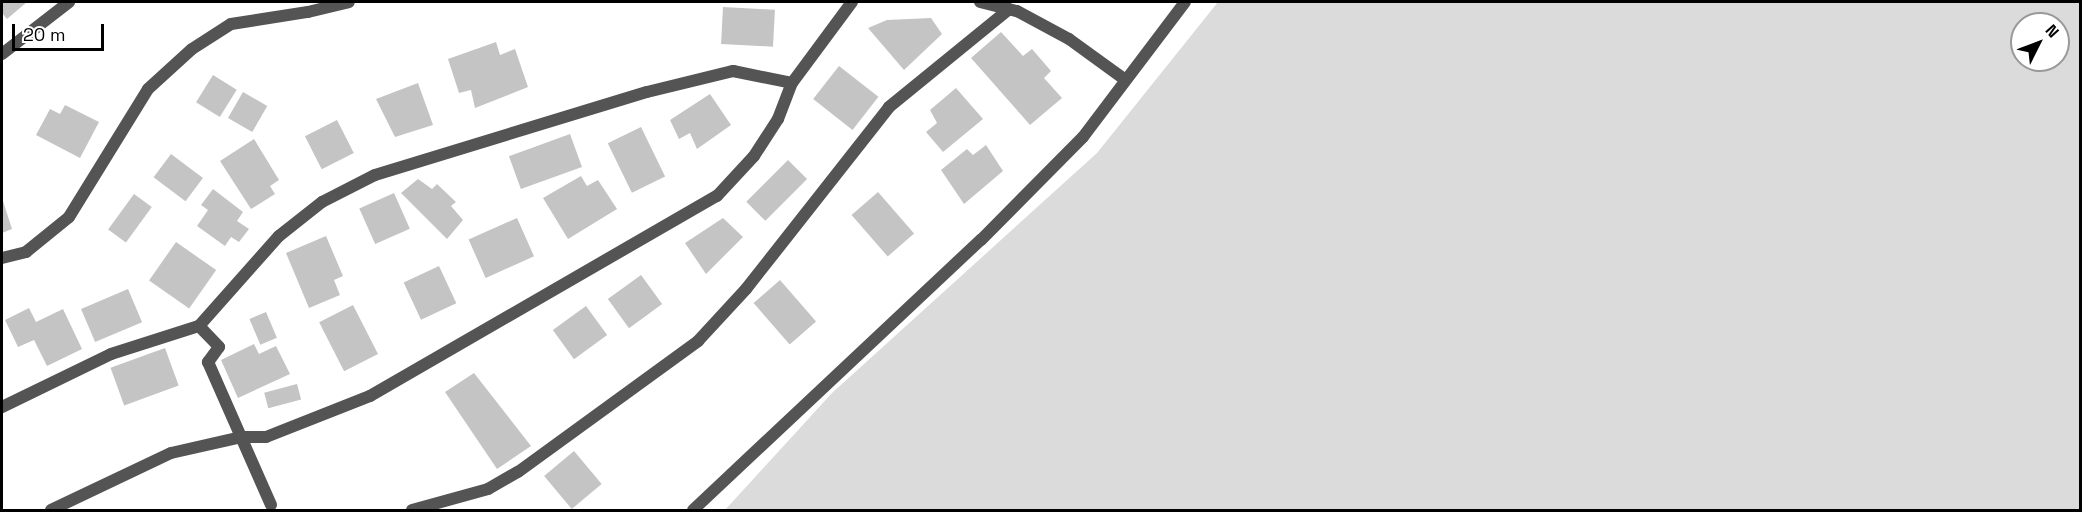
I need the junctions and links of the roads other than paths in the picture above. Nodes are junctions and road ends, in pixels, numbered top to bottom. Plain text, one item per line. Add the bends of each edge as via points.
1 (69, 2) edge
2 (349, 2) edge
3 (852, 2) edge
4 (980, 2) edge
5 (1185, 2) edge
6 (1009, 9) junction
7 (2, 54) edge
8 (1124, 80) junction
9 (792, 83) junction
10 (2, 258) edge
11 (199, 326) junction
12 (2, 407) edge
13 (242, 437) junction
14 (271, 505) dead end
15 (51, 510) edge
16 (412, 510) edge
17 (693, 510) edge

1 - 7 street
2 - 10 street via 231,24 192,49 148,89 69,217 26,252
3 - 9 street
4 - 6 street
5 - 8 street
6 - 8 street via 1069,39
6 - 16 street via 889,107 746,289 698,341 518,472 488,489
8 - 17 street via 1083,137 981,240
9 - 11 street via 733,71 647,92 375,175 322,202 279,236
9 - 13 street via 778,119 754,156 717,196 370,396 266,437
11 - 12 street via 111,354
11 - 13 street via 219,347 208,362
13 - 14 street
13 - 15 street via 171,453

